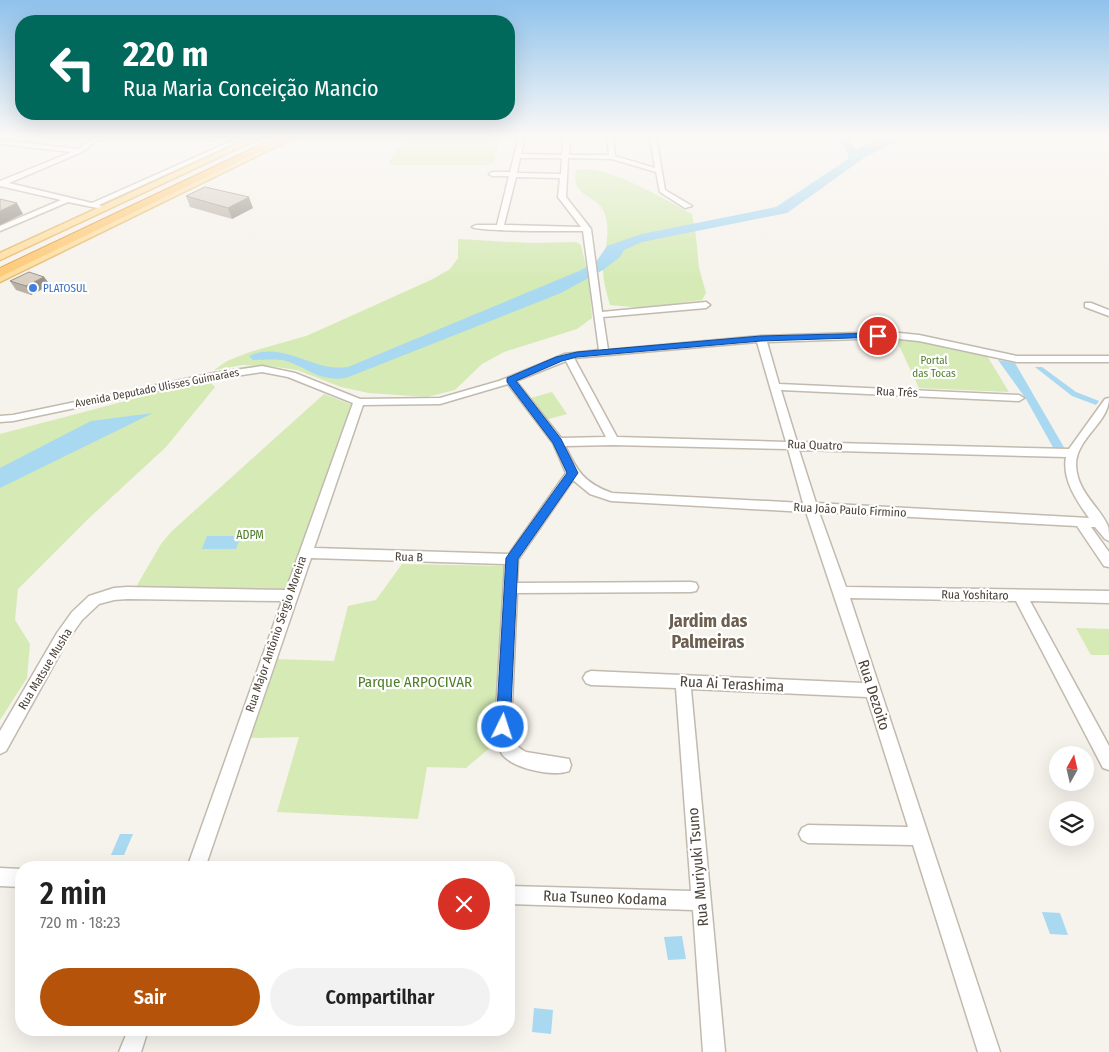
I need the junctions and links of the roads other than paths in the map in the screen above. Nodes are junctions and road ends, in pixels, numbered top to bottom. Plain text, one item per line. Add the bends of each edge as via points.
1 (10, 185) edge
2 (137, 185) edge
3 (153, 185) edge
4 (171, 185) edge
5 (179, 185) edge
6 (193, 185) edge
7 (510, 185) edge
8 (564, 185) edge
9 (662, 185) edge
10 (68, 199) junction
11 (93, 205) junction
12 (688, 206) dead end
13 (104, 208) junction
14 (476, 227) dead end
15 (500, 228) junction
16 (0, 229) edge
17 (587, 229) junction
18 (0, 257) edge
19 (0, 263) edge
20 (27, 272) edge
21 (3, 276) edge
22 (706, 305) dead end
23 (1088, 306) dead end
24 (1109, 313) edge
25 (600, 316) junction
26 (761, 339) junction
27 (604, 352) junction
28 (568, 356) junction
29 (1109, 359) edge
30 (510, 380) junction
31 (775, 387) junction
32 (1019, 398) dead end
33 (1109, 401) edge
34 (359, 402) junction
35 (0, 419) edge
36 (613, 440) junction
37 (558, 442) junction
38 (794, 445) junction
39 (1073, 453) junction
40 (572, 473) junction
41 (811, 508) junction
42 (1081, 522) junction
43 (1100, 524) junction
44 (1109, 536) edge
45 (305, 553) junction
46 (512, 558) junction
47 (1109, 562) edge
48 (691, 587) dead end
49 (511, 588) junction
50 (841, 592) junction
51 (290, 596) junction
52 (1020, 596) junction
53 (1109, 597) edge
54 (591, 678) dead end
55 (682, 681) junction
56 (873, 690) junction
57 (0, 746) edge
58 (1109, 762) edge
59 (563, 765) dead end
60 (808, 834) dead end
61 (920, 836) junction
62 (198, 861) edge
63 (0, 877) edge
64 (15, 878) edge
65 (515, 895) edge
66 (701, 902) junction
67 (136, 1036) edge
68 (130, 1052) edge
69 (714, 1052) edge
70 (989, 1052) edge

1 - 10 street
2 - 11 street
3 - 13 main road
4 - 19 highway
5 - 21 highway
6 - 21 main road via 88,239
7 - 15 street
8 - 17 street via 563,200
9 - 12 street via 663,193
10 - 11 street
10 - 16 street
11 - 13 street
13 - 18 main road
14 - 15 street
15 - 17 street
17 - 25 street
20 - 21 main road
22 - 25 street
23 - 24 street
25 - 27 street
26 - 27 street, Avenida Deputado Ulisses Guimarães
26 - 29 street, Avenida Deputado Ulisses Guimarães via 890,335 1017,359
26 - 31 street, Rua Dezoito
27 - 28 street, Avenida Deputado Ulisses Guimarães
28 - 30 street, Avenida Deputado Ulisses Guimarães
28 - 36 street
30 - 34 street, Avenida Deputado Ulisses Guimarães via 440,401
30 - 37 street
31 - 32 street, Rua Três
31 - 38 street, Rua Dezoito
33 - 39 street
34 - 35 street, Avenida Deputado Ulisses Guimarães via 291,374 262,370 214,376
34 - 45 street, Rua Major Antônio Sérgio Moreira
36 - 37 street, Rua Quatro
36 - 38 street, Rua Quatro
37 - 40 street
38 - 39 street, Rua Quatro
38 - 41 street, Rua Dezoito
39 - 43 street via 1070,468 1075,482
40 - 41 street, Rua João Paulo Firmino via 601,495 621,499
40 - 46 street
41 - 42 street, Rua João Paulo Firmino
41 - 50 street, Rua Dezoito
42 - 43 street, Rua João Paulo Firmino
42 - 47 street
43 - 44 street
45 - 46 street, Rua B
45 - 51 street, Rua Major Antônio Sérgio Moreira
46 - 49 street
48 - 49 street
49 - 59 street via 504,744 508,751 526,761
50 - 52 street, Rua Yoshitaro
50 - 56 street, Rua Dezoito
51 - 57 street, Rua Matsue Musha via 127,593 94,600 62,637
51 - 62 street, Rua Major Antônio Sérgio Moreira
52 - 53 street, Rua Yoshitaro
52 - 58 street
54 - 55 street, Rua Ai Terashima
55 - 56 street, Rua Ai Terashima
55 - 66 street, Rua Muriyuki Tsuno
56 - 61 street, Rua Dezoito
60 - 61 street
61 - 70 street, Rua Dezoito
63 - 64 street
65 - 66 street, Rua Tsuneo Kodama
66 - 69 street, Rua Muriyuki Tsuno
67 - 68 street

